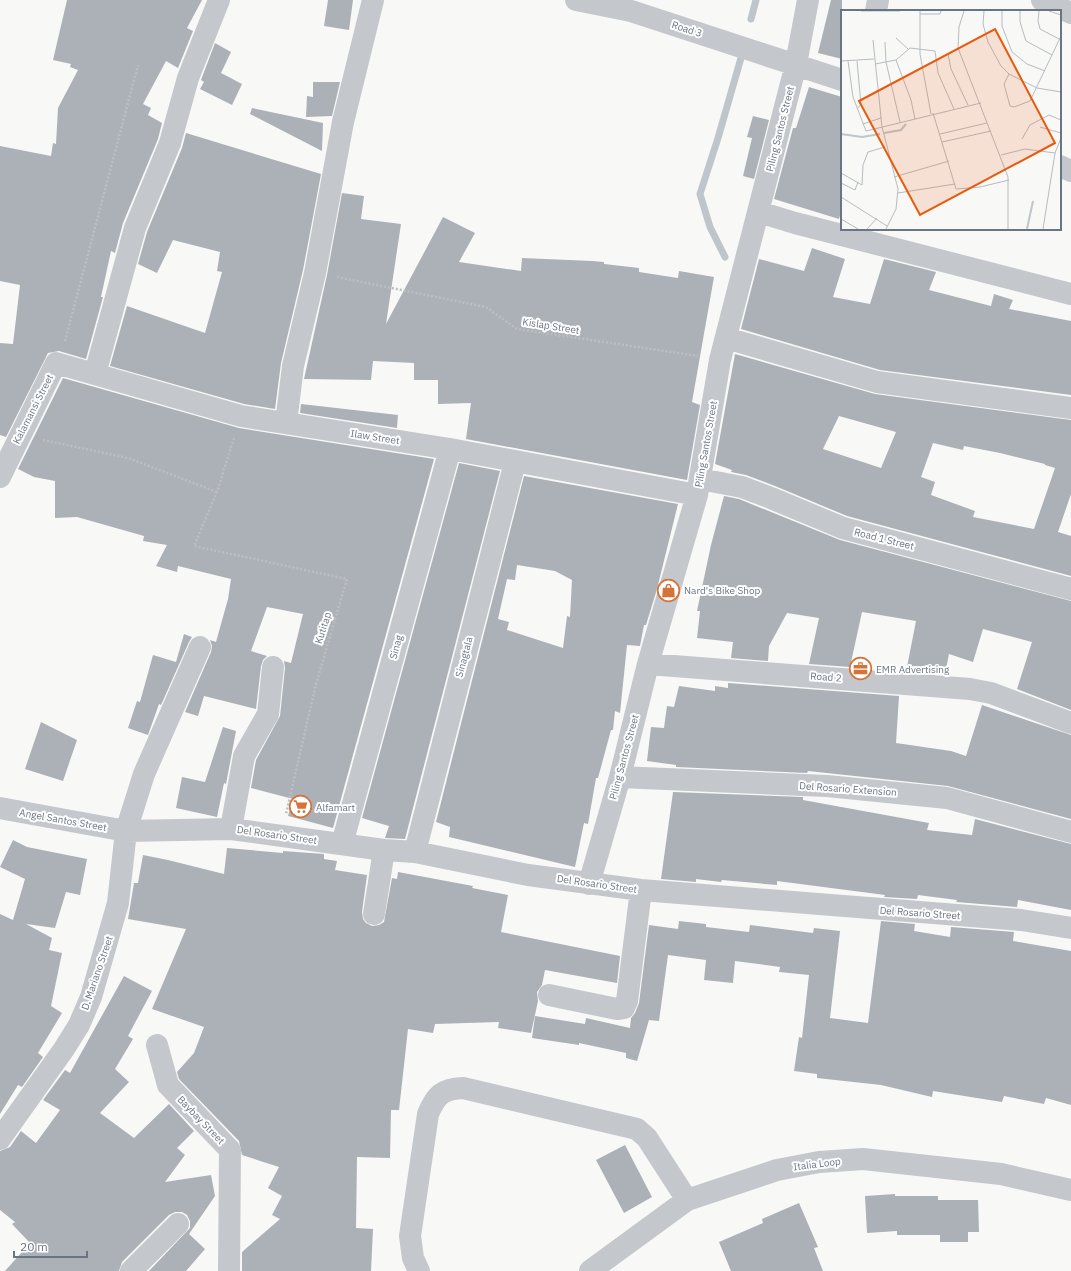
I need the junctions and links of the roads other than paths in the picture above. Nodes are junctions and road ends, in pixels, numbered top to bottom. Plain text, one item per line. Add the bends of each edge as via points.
1 (219, 0) edge
2 (373, 0) edge
3 (576, 0) edge
4 (808, 0) edge
5 (878, 0) edge
6 (1042, 0) edge
7 (633, 5) edge
8 (876, 10) edge
9 (1071, 13) edge
10 (796, 64) junction
11 (841, 80) edge
12 (1061, 166) edge
13 (1071, 171) edge
14 (759, 212) junction
15 (1071, 294) edge
16 (726, 338) junction
17 (56, 363) joint
18 (95, 374) junction
19 (1071, 408) edge
20 (286, 424) junction
21 (450, 449) junction
22 (515, 462) junction
23 (0, 477) edge
24 (698, 487) junction
25 (1071, 589) edge
26 (200, 647) dead end
27 (648, 664) junction
28 (273, 667) dead end
29 (1071, 723) edge
30 (620, 777) junction
31 (0, 808) edge
32 (231, 829) junction
33 (126, 832) junction
34 (1071, 832) edge
35 (342, 844) junction
36 (384, 850) junction
37 (415, 852) junction
38 (589, 884) junction
39 (641, 890) junction
40 (374, 914) dead end
41 (1071, 928) edge
42 (549, 995) dead end
43 (157, 1045) dead end
44 (0, 1139) edge
45 (1071, 1190) edge
46 (687, 1200) junction
47 (178, 1224) dead end
48 (131, 1271) edge
49 (229, 1271) edge
50 (419, 1271) edge
51 (590, 1271) edge

1 - 18 street via 188,78 170,143 135,228
2 - 20 street via 344,122 315,273 293,366
3 - 7 street, Road 3
4 - 10 street, Piling Santos Street
5 - 8 street
6 - 9 street
7 - 10 street, Road 3
10 - 11 street, Road 3
10 - 14 street, Piling Santos Street
12 - 13 street
14 - 15 street
14 - 16 street, Piling Santos Street
16 - 19 street via 877,382
16 - 24 street, Piling Santos Street
17 - 18 street, Ilaw Street
17 - 23 street, Kalamansi Street
18 - 20 street, Ilaw Street via 241,416
20 - 21 street, Ilaw Street
21 - 22 street, Ilaw Street
21 - 35 street, Sinag
22 - 24 street, Ilaw Street
22 - 37 street, Sinagtala
24 - 25 street, Road 1 Street via 742,488 843,528
24 - 27 street, Piling Santos Street
26 - 33 street, D. Mariano Street via 144,774
27 - 29 street, Road 2 via 970,688 991,693
27 - 30 street, Piling Santos Street
28 - 32 street via 269,710 244,756
30 - 34 street, Del Rosario Extension via 827,786 947,798
30 - 38 street, Piling Santos Street
31 - 33 street, Angel Santos Street
32 - 33 street, Del Rosario Street
32 - 35 street, Del Rosario Street
33 - 44 street, D. Mariano Street via 118,903 91,997 79,1025 64,1049
35 - 36 street, Del Rosario Street
36 - 37 street, Del Rosario Street
36 - 40 street
37 - 38 street, Del Rosario Street via 528,875
38 - 39 street, Del Rosario Street
39 - 41 street, Del Rosario Street via 1021,920
39 - 42 street via 624,1008 617,1009
43 - 49 street, Baybay Street via 168,1086 230,1150
45 - 46 street, Italia Loop via 1001,1174 863,1160 819,1162 777,1170
46 - 50 street via 647,1138 637,1129 463,1088 452,1089 441,1093 428,1114 410,1236 413,1258
46 - 51 street, Italia Loop
47 - 48 street

